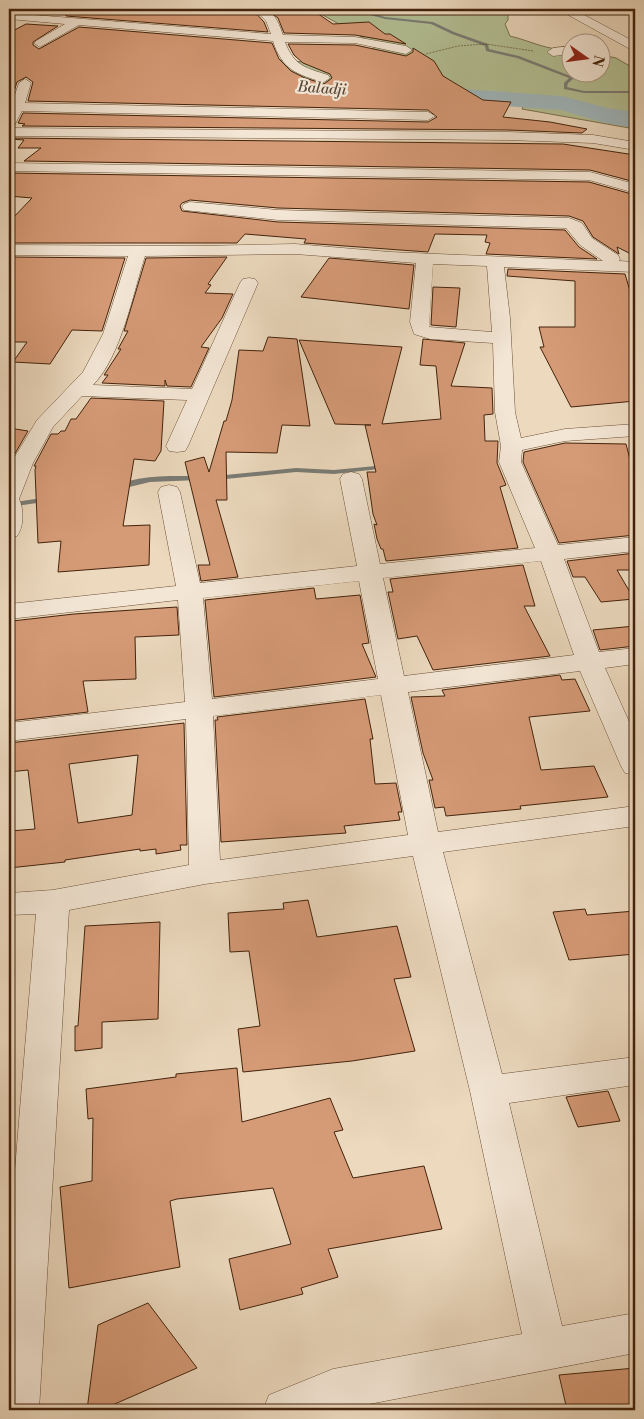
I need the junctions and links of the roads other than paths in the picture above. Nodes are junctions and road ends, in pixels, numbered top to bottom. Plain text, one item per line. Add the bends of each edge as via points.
1 (258, 9) edge
2 (565, 9) edge
3 (9, 16) edge
4 (76, 22) junction
5 (164, 29) junction
6 (149, 38) dead end
7 (280, 38) junction
8 (40, 43) dead end
9 (634, 46) edge
10 (612, 48) edge
11 (406, 50) road end
12 (562, 51) edge
13 (553, 52) road end
14 (324, 78) dead end
15 (25, 83) dead end
16 (13, 107) edge
17 (442, 116) dead end
18 (9, 124) edge
19 (9, 132) edge
20 (635, 146) edge
21 (9, 167) edge
22 (608, 168) dead end
23 (590, 176) junction
24 (635, 189) edge
25 (190, 207) dead end
26 (308, 216) junction
27 (295, 249) junction
28 (9, 250) edge
29 (138, 250) junction
30 (635, 252) edge
31 (425, 258) junction
32 (612, 258) junction
33 (495, 261) junction
34 (593, 265) junction
35 (635, 267) edge
36 (249, 283) dead end
37 (501, 338) junction
38 (80, 390) junction
39 (200, 396) junction
40 (635, 430) edge
41 (177, 446) dead end
42 (512, 446) junction
43 (351, 479) dead end
44 (169, 492) dead end
45 (10, 502) edge
46 (9, 531) edge
47 (635, 544) edge
48 (550, 554) junction
49 (370, 573) junction
50 (190, 592) junction
51 (9, 611) edge
52 (635, 656) edge
53 (589, 661) junction
54 (393, 685) junction
55 (199, 709) junction
56 (9, 732) edge
57 (635, 766) edge
58 (635, 816) edge
59 (425, 843) junction
60 (205, 873) junction
61 (53, 902) junction
62 (9, 904) edge
63 (635, 1072) edge
64 (488, 1091) junction
65 (635, 1333) edge
66 (546, 1348) junction
67 (17, 1410) edge
68 (285, 1410) edge

1 - 7 street via 266,14
2 - 9 street
3 - 4 street
4 - 5 street
4 - 8 street
5 - 6 street
5 - 7 street
7 - 11 street via 356,40
7 - 14 street via 286,60
9 - 10 street
12 - 13 street
15 - 16 street
16 - 17 street
16 - 18 street
19 - 20 street via 508,136 593,140
21 - 23 street
22 - 23 street
23 - 24 street
25 - 26 street
26 - 27 street
26 - 32 street via 569,223 576,226 586,242
27 - 29 street
27 - 31 street
28 - 29 street
29 - 38 street via 112,334 92,375
30 - 32 street
31 - 33 street
31 - 37 street via 421,330
32 - 34 street
33 - 34 street
33 - 37 street
34 - 35 street
36 - 39 street
37 - 42 street via 504,412
38 - 39 street
38 - 45 street via 44,424 22,463
39 - 41 street
40 - 42 street via 565,435
42 - 48 street via 510,462
43 - 49 street
44 - 50 street
45 - 46 street
47 - 48 street
48 - 49 street
48 - 53 street
49 - 50 street
49 - 54 street
50 - 51 street
50 - 55 street
52 - 53 street
53 - 54 street
53 - 57 street
54 - 55 street
54 - 59 street
55 - 56 street
55 - 60 street
58 - 59 street
59 - 60 street
59 - 64 street
60 - 61 street
61 - 62 street
61 - 67 street
63 - 64 street
64 - 66 street
65 - 66 street
66 - 68 street via 333,1390

